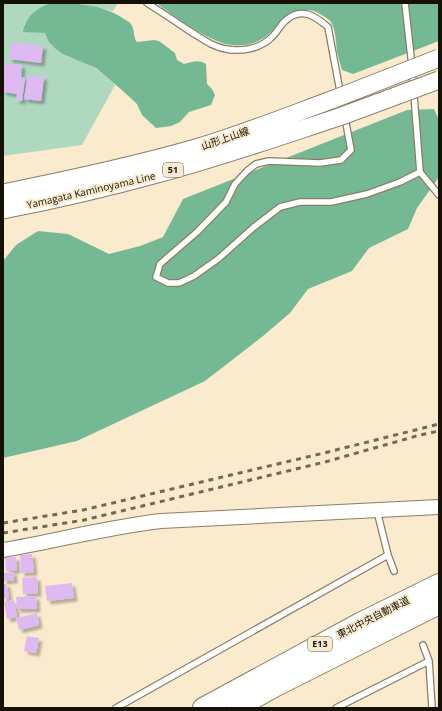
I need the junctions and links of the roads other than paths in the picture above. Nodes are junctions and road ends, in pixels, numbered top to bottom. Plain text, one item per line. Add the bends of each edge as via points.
1 (147, 3) edge
2 (405, 3) edge
3 (439, 58) edge
4 (439, 80) edge
5 (420, 172) junction
6 (3, 193) edge
7 (439, 195) edge
8 (3, 210) edge
9 (439, 508) edge
10 (377, 511) junction
11 (3, 550) edge
12 (388, 555) junction
13 (394, 571) dead end
14 (439, 584) edge
15 (439, 604) edge
16 (423, 645) dead end
17 (429, 661) junction
18 (116, 708) edge
19 (203, 708) edge
20 (237, 708) edge
21 (336, 708) edge
22 (432, 708) edge

1 - 5 lane via 211,45 226,49 246,50 260,45 294,16 315,16 328,27 351,150 341,160 320,163 269,160 256,164 235,184 226,202 197,232 160,264 156,277 168,283 179,283 194,276 280,207 300,202 331,202 367,194
2 - 5 lane
3 - 6 main road, 山形上山線 / 51, bridge via 273,122 197,147 50,184
4 - 8 main road, Yamagata Kaminoyama Line / 51, bridge via 339,117 219,156 157,174
5 - 7 lane
9 - 10 street
10 - 11 street via 161,520
10 - 12 lane
12 - 13 lane
12 - 18 lane
14 - 19 highway, 東北中央自動車道 / E13 via 360,623
15 - 20 highway, E13
16 - 17 lane
17 - 21 lane
17 - 22 lane

